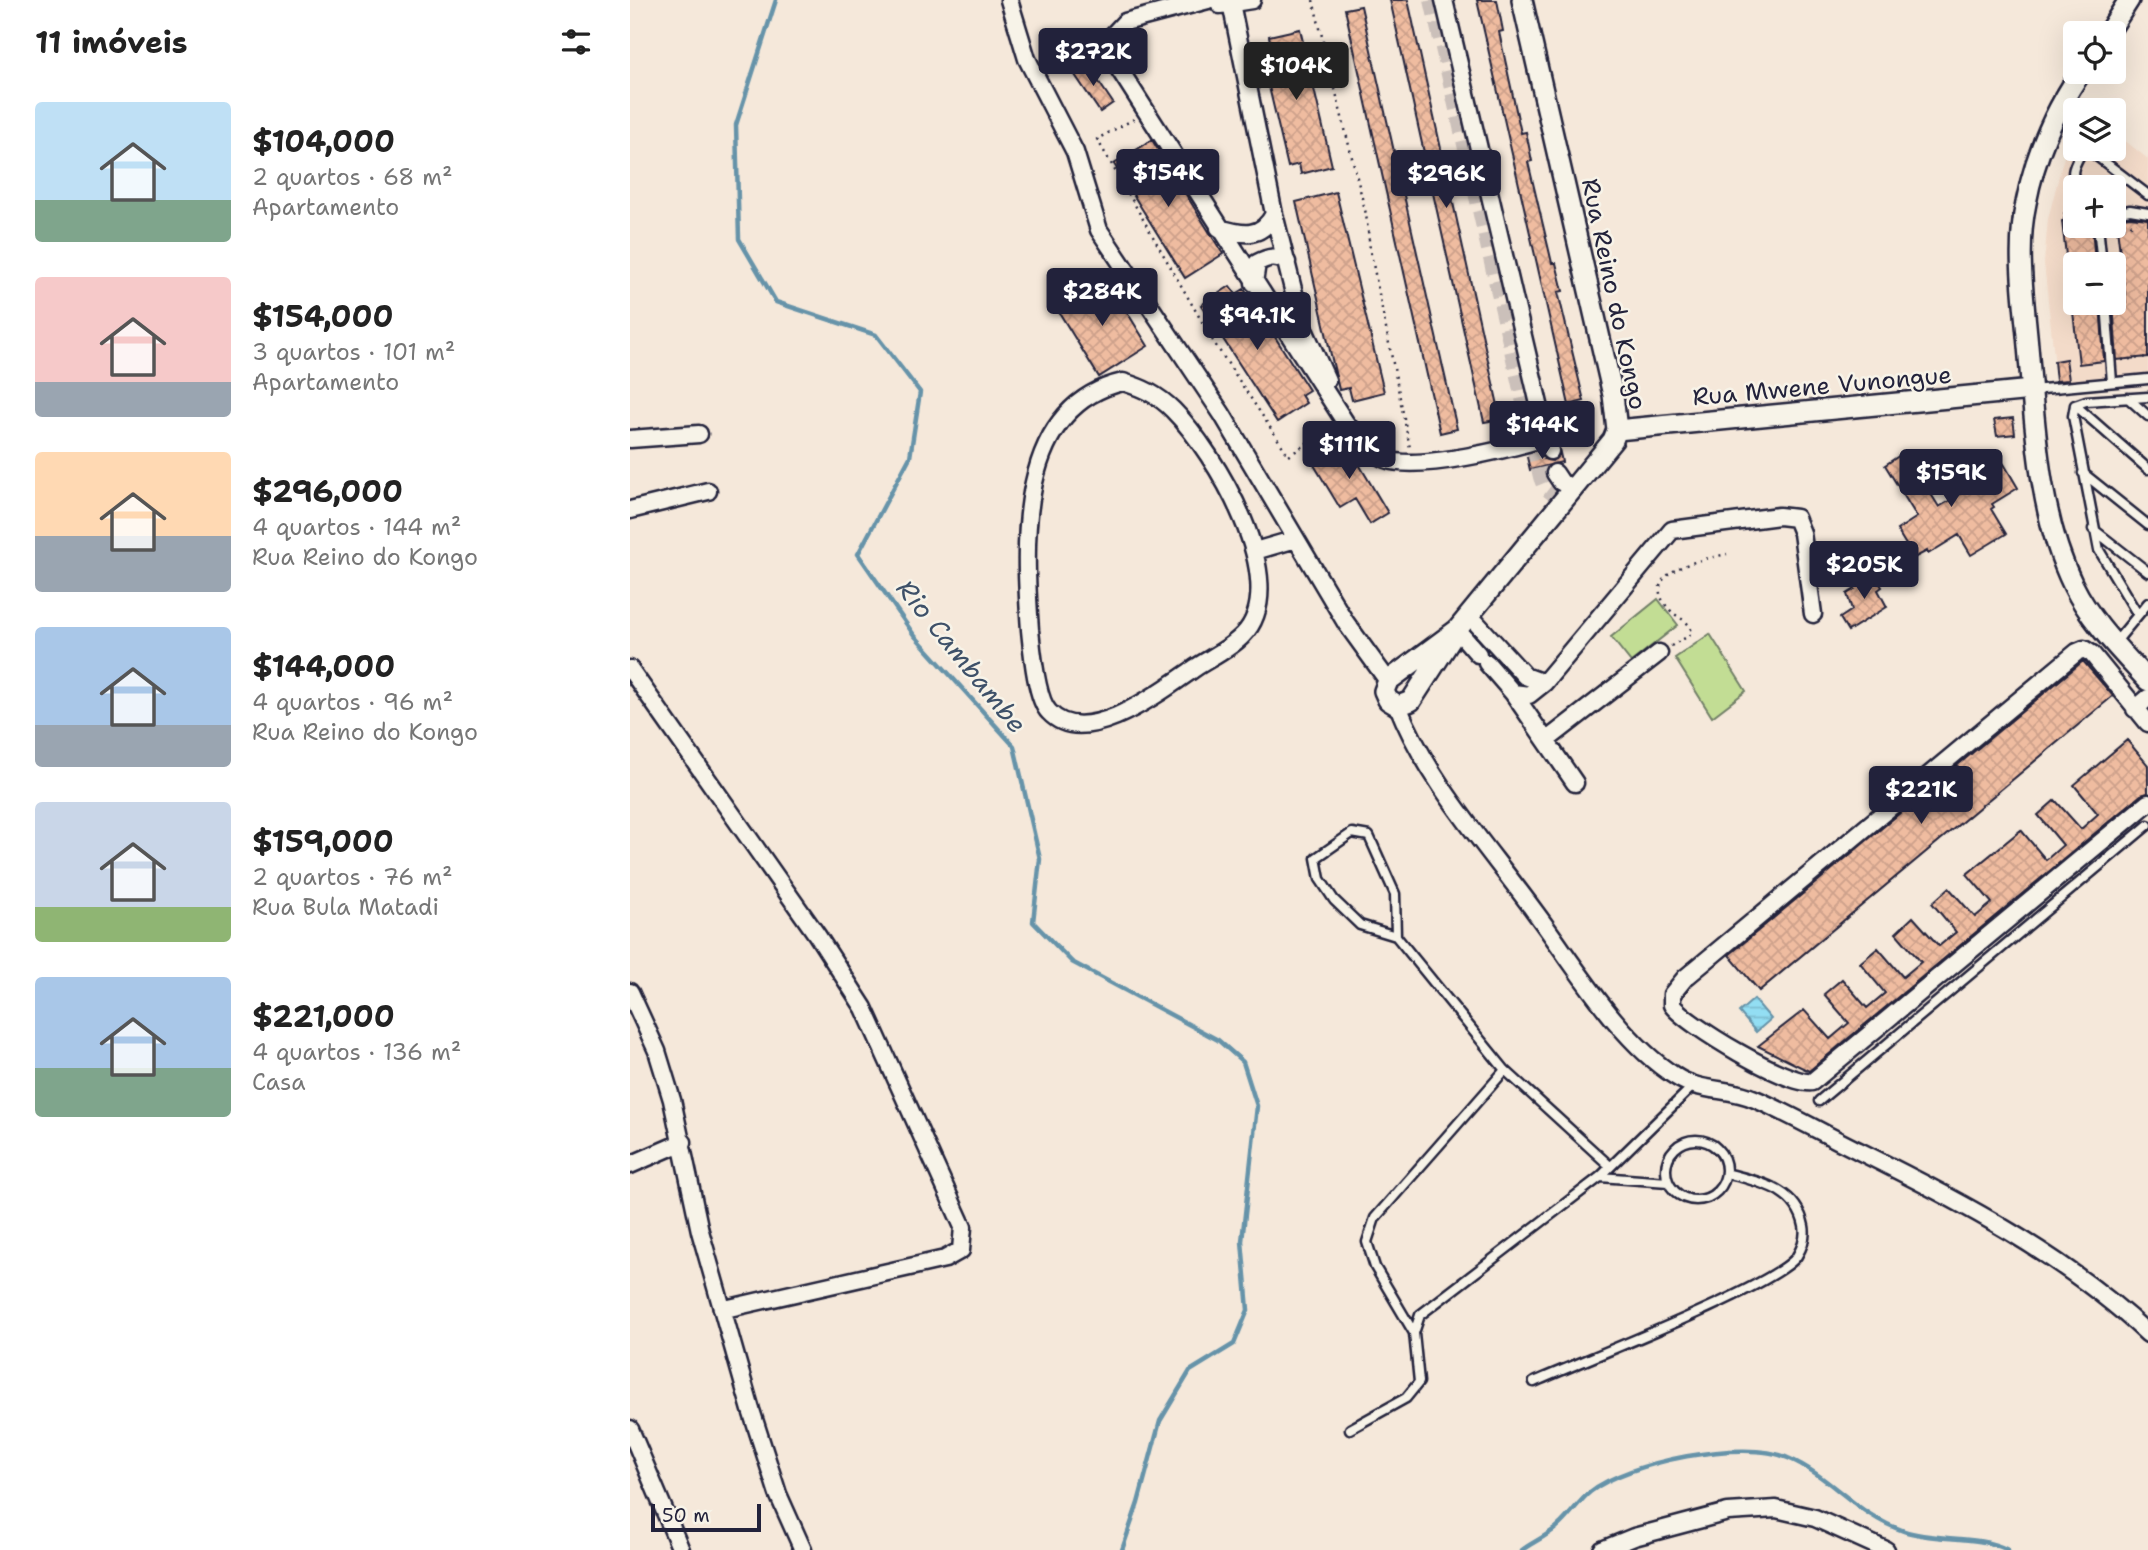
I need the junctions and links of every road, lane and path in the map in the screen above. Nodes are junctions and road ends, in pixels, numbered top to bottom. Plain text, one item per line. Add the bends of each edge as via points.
1 (1009, 0) edge
2 (1208, 0) edge
3 (1252, 0) edge
4 (1313, 0) edge
5 (1444, 0) edge
6 (1522, 0) edge
7 (2129, 0) edge
8 (1231, 3) junction
9 (2116, 21) edge
10 (2073, 84) edge
11 (1146, 112) junction
12 (2073, 175) edge
13 (2122, 175) edge
14 (2126, 178) edge
15 (2148, 195) edge
16 (2126, 211) edge
17 (2148, 213) edge
18 (1274, 214) junction
19 (2148, 220) edge
20 (2126, 224) edge
21 (1219, 228) junction
22 (1287, 262) junction
23 (1254, 283) junction
24 (2107, 315) edge
25 (2148, 379) edge
26 (2112, 382) junction
27 (2032, 390) junction
28 (2148, 397) edge
29 (2128, 398) junction
30 (2075, 405) junction
31 (2148, 416) edge
32 (1342, 418) junction
33 (1617, 430) junction
34 (699, 434) dead end
35 (1547, 438) junction
36 (630, 439) edge
37 (1411, 454) junction
38 (2148, 469) edge
39 (1556, 473) dead end
40 (2083, 473) junction
41 (1574, 489) junction
42 (708, 491) dead end
43 (630, 510) edge
44 (2148, 526) edge
45 (2093, 529) junction
46 (1296, 539) junction
47 (1255, 551) junction
48 (1727, 554) dead end
49 (2148, 572) edge
50 (2148, 603) edge
51 (1814, 614) dead end
52 (2138, 615) junction
53 (1463, 623) junction
54 (2114, 644) junction
55 (1504, 651) junction
56 (1659, 653) joint
57 (1486, 661) junction
58 (631, 673) edge
59 (1388, 681) junction
60 (2148, 682) edge
61 (1544, 683) junction
62 (1513, 693) junction
63 (2148, 698) edge
64 (2131, 705) junction
65 (1398, 706) junction
66 (2148, 723) edge
67 (1547, 740) junction
68 (1575, 783) dead end
69 (2148, 803) edge
70 (2148, 825) edge
71 (1396, 936) junction
72 (630, 992) edge
73 (1505, 1070) junction
74 (1692, 1087) junction
75 (1819, 1101) dead end
76 (683, 1142) junction
77 (630, 1165) edge
78 (1610, 1166) junction
79 (1726, 1173) junction
80 (1600, 1177) junction
81 (1668, 1182) junction
82 (725, 1309) junction
83 (1414, 1333) junction
84 (2148, 1334) edge
85 (1534, 1382) dead end
86 (630, 1429) edge
87 (1350, 1429) dead end
88 (681, 1550) edge
89 (803, 1550) edge
90 (1602, 1550) edge
91 (1886, 1550) edge

1 - 46 street via 1027,59 1074,152 1099,230 1222,414
2 - 8 street
2 - 11 street via 1125,22 1111,37 1114,61
3 - 8 street
4 - 37 path via 1366,214
5 - 35 street
6 - 33 street, Rua Reino do Kongo via 1614,395
7 - 9 street
8 - 18 street
10 - 27 street via 2043,142 2025,204 2022,270
11 - 21 street
11 - 32 path via 1097,139 1213,341 1289,456
12 - 13 lane via 2081,153 2090,151
14 - 15 lane
16 - 17 lane
18 - 21 street via 1263,230 1252,234
18 - 22 street
19 - 20 path
21 - 23 street
22 - 23 street via 1278,257 1257,263
22 - 37 street via 1302,325 1329,384 1372,440 1392,451
23 - 32 street
24 - 26 lane
25 - 26 lane
26 - 27 lane
27 - 33 street, Rua Mwene Vunongue
27 - 54 street via 2044,484 2061,555 2092,617
28 - 29 lane
29 - 30 lane
29 - 31 lane
30 - 38 lane
30 - 40 lane
32 - 35 street via 1365,447 1386,459 1411,464
33 - 41 street, Rua Reino do Kongo
34 - 36 street
35 - 37 street via 1531,431
39 - 41 street
40 - 44 lane
40 - 45 lane
41 - 53 street, Rua Reino do Kongo
42 - 43 street
45 - 49 lane
45 - 52 lane via 2099,550
46 - 47 street
46 - 59 street via 1346,623
47 - 47 street via 1259,607 1241,638 1121,714 1079,725 1061,722 1047,711 1031,642 1029,506 1037,468 1052,434 1071,409 1102,387 1123,382 1149,390 1195,434 1235,501
48 - 56 path via 1669,573 1663,599 1692,634
50 - 52 lane
51 - 61 street via 1796,518 1779,516 1672,530
52 - 54 lane
53 - 55 street
53 - 57 street
53 - 59 street, Rua Reino do Kongo
53 - 65 street, Rua Reino do Kongo via 1411,701
54 - 60 street
55 - 57 street via 1503,657
55 - 61 street via 1525,677
56 - 67 street
57 - 62 street
58 - 82 street via 730,809 864,1008 963,1227 961,1250 945,1259
59 - 65 street via 1384,691
60 - 64 street
61 - 62 street via 1529,695
62 - 67 street
63 - 64 street
64 - 66 street
64 - 69 street via 2092,654 2084,649 2077,652 1685,978 1672,993 1672,1006 1737,1053 1800,1082 1812,1082
65 - 74 street via 1410,736 1436,777 1606,1007 1642,1049
67 - 68 street
70 - 75 lane
71 - 71 lane via 1360,925 1320,879 1316,858 1352,833 1368,836 1395,894
71 - 73 lane
72 - 76 street via 657,1051
73 - 78 lane
73 - 83 lane via 1375,1218 1367,1242 1375,1267
74 - 78 lane
74 - 84 street via 1752,1097 1981,1214
76 - 77 street
76 - 82 street via 699,1231
78 - 80 lane
79 - 81 lane via 1718,1190 1702,1199 1683,1197
79 - 81 lane via 1716,1147 1689,1141 1679,1145 1667,1161
79 - 85 lane via 1775,1187 1793,1200 1806,1236 1796,1258 1745,1290
80 - 81 lane
80 - 83 lane via 1420,1315
82 - 89 street via 778,1494
83 - 87 lane via 1419,1382 1406,1398
86 - 88 street
90 - 91 street via 1728,1512 1776,1509 1815,1518

